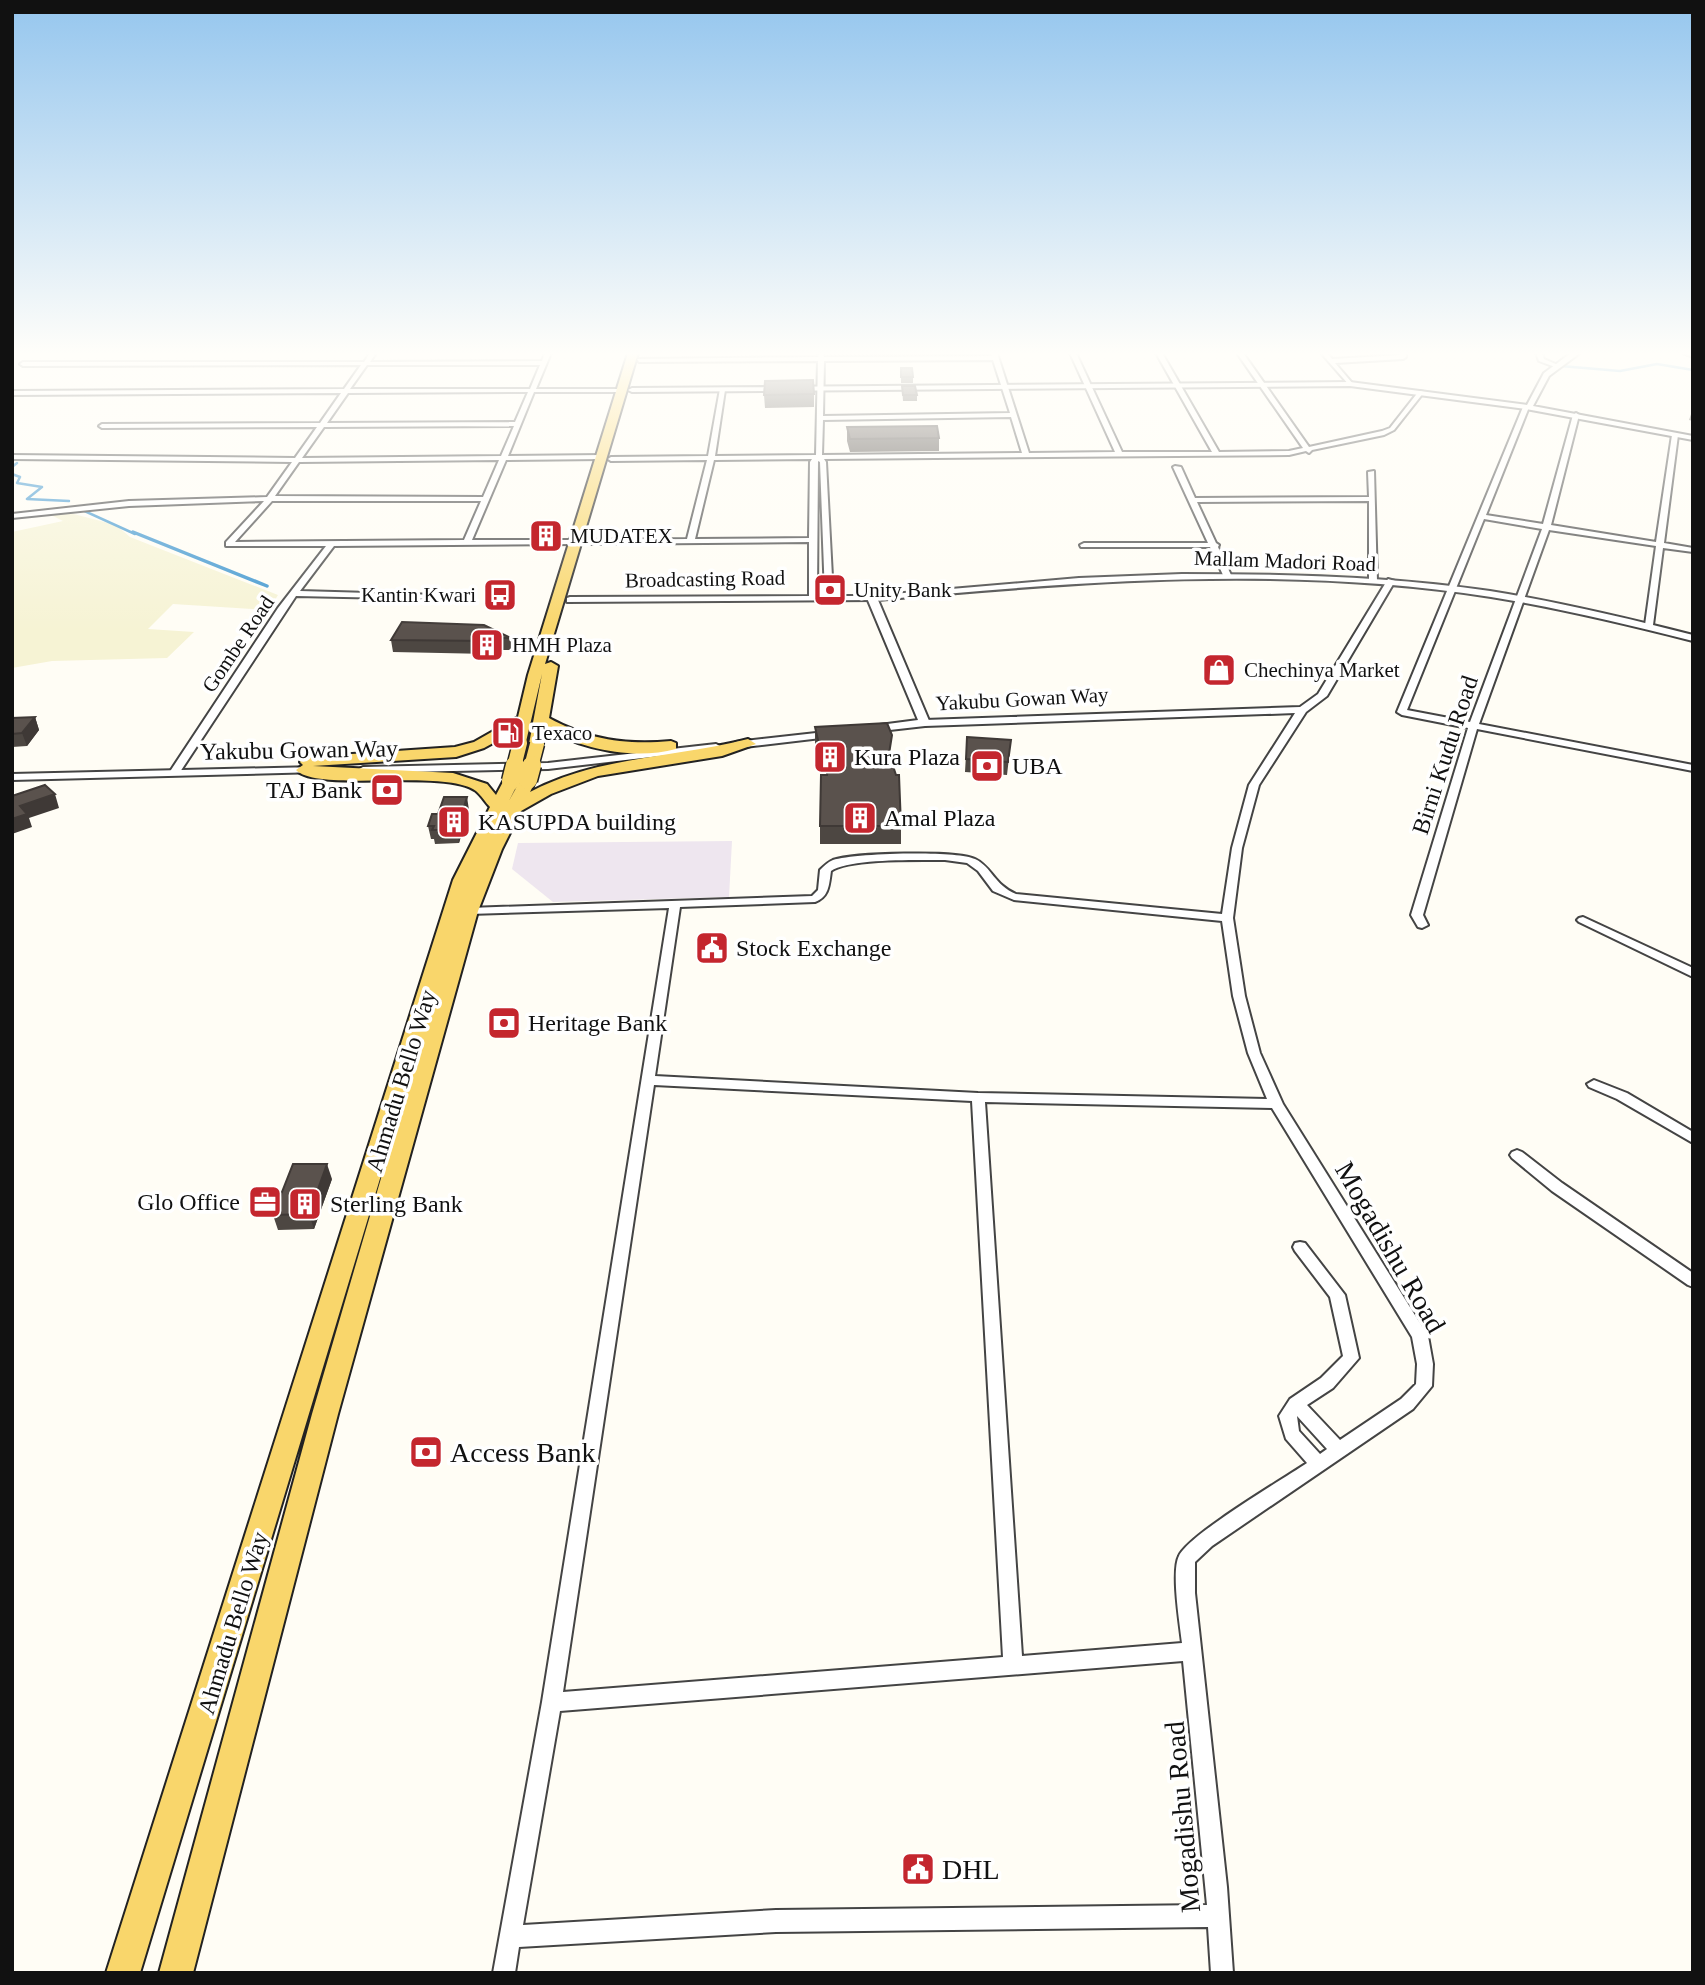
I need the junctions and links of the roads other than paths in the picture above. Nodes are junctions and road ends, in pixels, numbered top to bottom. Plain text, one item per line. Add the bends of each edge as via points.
1 (309, 446) edge
2 (508, 446) edge
3 (610, 446) edge
4 (713, 446) edge
5 (820, 446) edge
6 (1023, 446) edge
7 (1115, 446) edge
8 (1212, 446) edge
9 (1305, 446) edge
10 (1331, 446) edge
11 (1512, 446) edge
12 (1568, 446) edge
13 (1674, 446) edge
14 (1309, 451) junction
15 (1216, 453) junction
16 (1119, 454) junction
17 (1026, 455) junction
18 (12, 457) edge
19 (711, 457) junction
20 (819, 457) junction
21 (502, 458) junction
22 (606, 458) junction
23 (298, 460) junction
24 (1177, 467) dead end
25 (1372, 472) dead end
26 (484, 499) junction
27 (1373, 499) junction
28 (1193, 500) junction
29 (268, 501) junction
30 (12, 516) edge
31 (1483, 517) junction
32 (1546, 528) junction
33 (691, 539) junction
34 (813, 540) junction
35 (467, 542) junction
36 (582, 542) junction
37 (331, 544) junction
38 (1084, 545) dead end
39 (1215, 545) junction
40 (1660, 545) junction
41 (1693, 550) edge
42 (1227, 575) junction
43 (1373, 580) junction
44 (1391, 581) junction
45 (1453, 588) junction
46 (294, 593) junction
47 (439, 597) dead end
48 (813, 597) junction
49 (829, 597) junction
50 (872, 598) junction
51 (1522, 599) junction
52 (570, 600) junction
53 (1649, 625) junction
54 (1693, 638) edge
55 (1302, 710) junction
56 (523, 720) junction
57 (541, 720) junction
58 (925, 723) junction
59 (1474, 724) junction
60 (856, 731) edge
61 (843, 733) edge
62 (529, 744) junction
63 (748, 744) junction
64 (306, 766) junction
65 (1693, 768) edge
66 (12, 769) edge
67 (176, 769) junction
68 (12, 777) edge
69 (506, 807) junction
70 (675, 906) junction
71 (469, 911) junction
72 (1227, 918) junction
73 (1583, 920) dead end
74 (1422, 925) dead end
75 (1693, 973) edge
76 (649, 1080) junction
77 (1594, 1084) dead end
78 (978, 1097) junction
79 (1276, 1104) junction
80 (1693, 1138) edge
81 (1517, 1155) dead end
82 (1300, 1247) dead end
83 (1693, 1281) edge
84 (1296, 1404) junction
85 (1338, 1450) junction
86 (1318, 1464) junction
87 (1193, 1651) junction
88 (1013, 1664) junction
89 (552, 1702) junction
90 (1218, 1916) junction
91 (511, 1937) junction
92 (123, 1973) edge
93 (176, 1973) edge
94 (504, 1973) edge
95 (1222, 1973) edge

1 - 23 street
2 - 21 street
3 - 22 main road, Ahmadu Bello Way
4 - 19 street
5 - 20 street
6 - 17 street
7 - 16 street
8 - 15 street
9 - 14 street
10 - 14 street
11 - 31 street
12 - 32 street, Birni Kudu Road
13 - 40 street
14 - 15 street
15 - 16 street
16 - 17 street
17 - 20 street
18 - 23 street
19 - 20 street
19 - 22 street
19 - 33 street
20 - 34 street via 813,462
20 - 49 street via 824,462
21 - 22 street
21 - 23 street
21 - 26 street
22 - 36 main road, Ahmadu Bello Way
23 - 29 street
24 - 28 street
25 - 27 street
26 - 29 street
26 - 35 street
27 - 28 street
27 - 43 street
28 - 39 street
29 - 30 street via 85,505
29 - 37 street via 229,544
31 - 32 street
31 - 45 street
32 - 40 street
32 - 51 street, Birni Kudu Road
33 - 34 street
33 - 36 street
34 - 48 street
35 - 36 street
35 - 37 street
36 - 52 main road, Ahmadu Bello Way
36 - 56 main road, Ahmadu Bello Way
37 - 46 street, Gombe Road
38 - 39 street
39 - 42 street
40 - 41 street
40 - 53 street
42 - 43 street, Mallam Madori Road
42 - 50 street, Mallam Madori Road via 1018,584
43 - 44 street, Mallam Madori Road
44 - 45 street, Mallam Madori Road
44 - 55 street via 1322,696
45 - 51 street, Mallam Madori Road
45 - 59 street via 1402,712
46 - 47 street
46 - 67 street, Gombe Road
48 - 49 street, Broadcasting Road
48 - 52 street, Broadcasting Road
49 - 50 street, Broadcasting Road
50 - 58 street
51 - 53 street, Mallam Madori Road
51 - 59 street, Birni Kudu Road
52 - 57 main road, Ahmadu Bello Way via 545,685
53 - 54 street, Mallam Madori Road
55 - 58 street, Yakubu Gowan Way
55 - 72 street, Mogadishu Road via 1254,785 1237,848
56 - 62 main road, Ahmadu Bello Way
56 - 64 main road via 456,752
57 - 62 main road, Ahmadu Bello Way
57 - 63 main road via 572,738 623,749 724,741
58 - 60 street, Yakubu Gowan Way
59 - 65 street
59 - 74 street, Birni Kudu Road via 1418,915
61 - 63 street, Yakubu Gowan Way
62 - 69 main road, Ahmadu Bello Way, bridge
63 - 64 street, Yakubu Gowan Way via 548,766
63 - 69 main road via 730,751 640,762 583,775
64 - 67 street, Yakubu Gowan Way
64 - 69 main road via 344,775 453,778 481,788
66 - 67 street, Yakubu Gowan Way
67 - 68 street, Yakubu Gowan Way
69 - 71 main road, Ahmadu Bello Way
69 - 92 main road, Ahmadu Bello Way via 462,880
70 - 71 street
70 - 72 street via 815,899 824,891 826,870 835,863 958,857 979,867 998,892 1014,897
70 - 76 street
71 - 93 main road, Ahmadu Bello Way via 325,1414
72 - 79 street, Mogadishu Road via 1242,1008 1254,1053
73 - 75 street
76 - 78 street
76 - 89 street
77 - 80 street
78 - 79 street
78 - 88 street
79 - 85 street, Mogadishu Road via 1420,1336 1424,1386 1407,1404
81 - 83 street
82 - 84 street via 1337,1295 1351,1358
84 - 85 street
84 - 86 street via 1287,1416 1292,1434
85 - 86 street, Mogadishu Road
86 - 87 street, Mogadishu Road via 1206,1539 1186,1559
87 - 88 street
87 - 90 street, Mogadishu Road
88 - 89 street
89 - 91 street
90 - 91 street via 776,1921
90 - 95 street, Mogadishu Road
91 - 94 street

